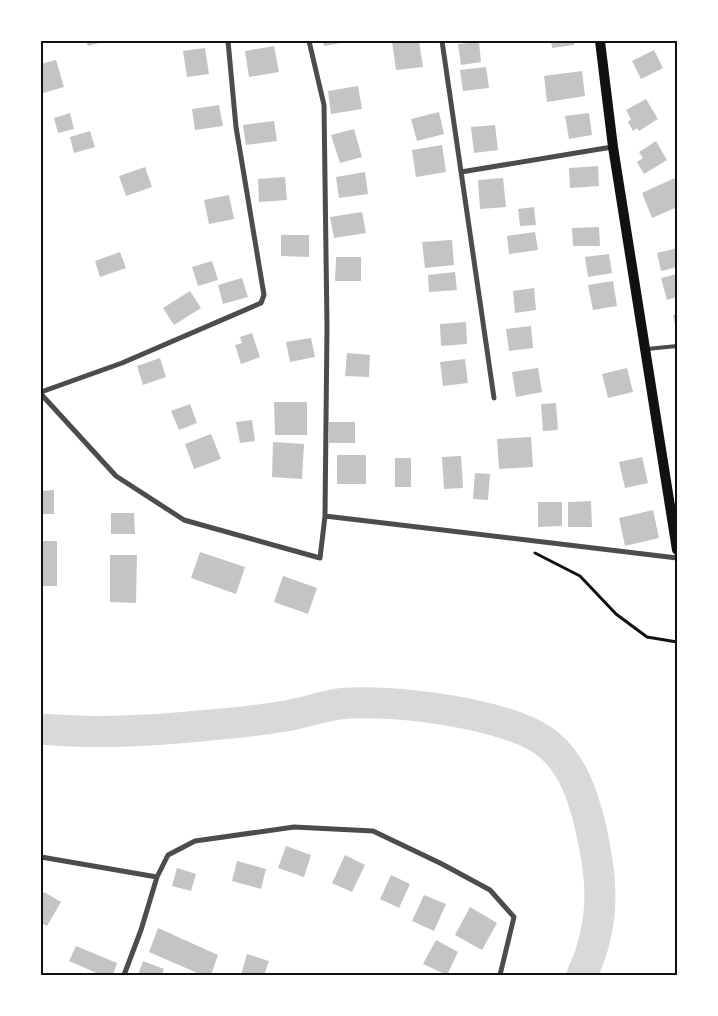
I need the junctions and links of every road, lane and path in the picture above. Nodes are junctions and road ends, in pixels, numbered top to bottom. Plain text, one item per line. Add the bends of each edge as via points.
1 (228, 41) edge
2 (309, 41) edge
3 (442, 41) edge
4 (600, 41) edge
5 (613, 147) junction
6 (461, 172) junction
7 (677, 346) edge
8 (645, 350) junction
9 (41, 393) edge
10 (494, 398) dead end
11 (325, 516) junction
12 (675, 523) edge
13 (530, 550) dead end
14 (677, 550) edge
15 (677, 558) edge
16 (677, 642) edge
17 (41, 857) edge
18 (157, 877) junction
19 (124, 975) edge
20 (500, 975) edge

1 - 9 street via 236,127 264,295 261,304 122,363
2 - 11 street via 324,104
3 - 6 street
4 - 5 main road
5 - 6 street
5 - 8 main road
6 - 10 street
7 - 8 lane
8 - 12 main road
9 - 11 street via 116,476 184,520 320,558
11 - 15 street
12 - 14 main road
13 - 16 path via 580,576 616,614 647,637
17 - 18 street
18 - 19 street
18 - 20 street via 168,854 195,841 294,827 373,831 490,890 514,917

